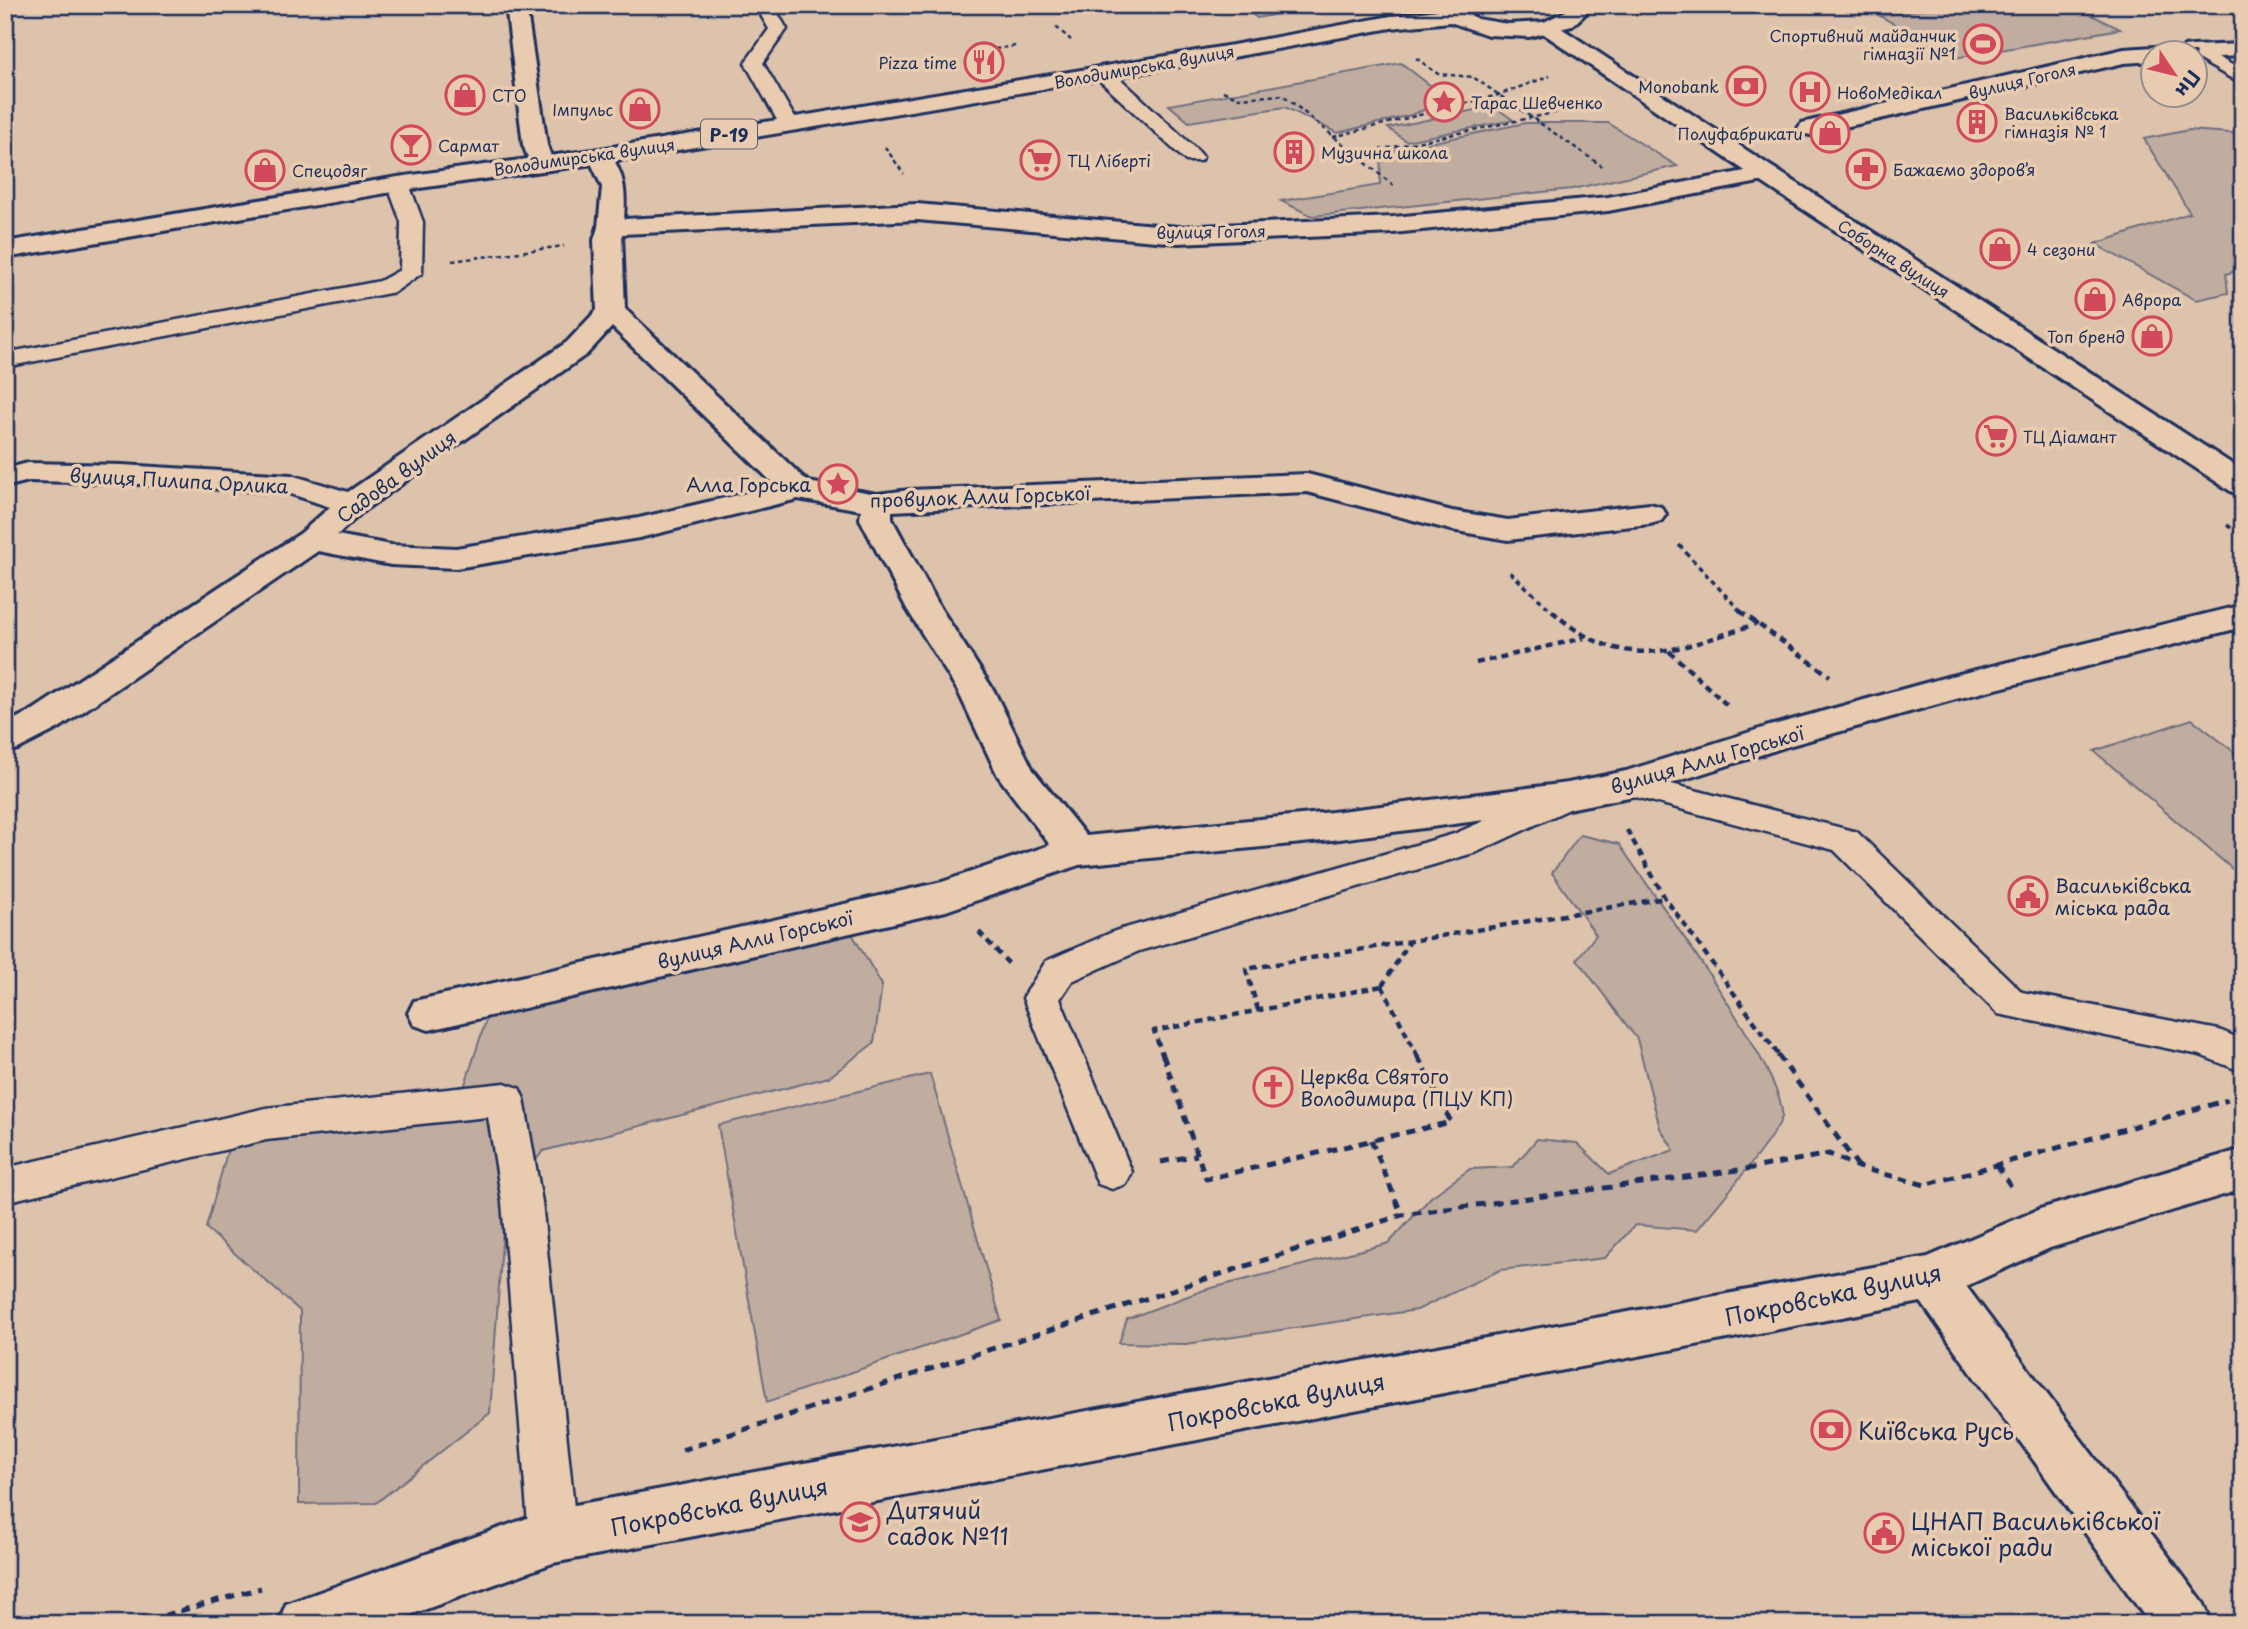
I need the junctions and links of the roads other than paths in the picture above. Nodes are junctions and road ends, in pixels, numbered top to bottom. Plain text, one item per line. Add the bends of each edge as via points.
1 (516, 5) edge
2 (764, 5) edge
3 (1576, 5) edge
4 (1448, 10) edge
5 (1548, 28) junction
6 (2243, 50) edge
7 (2210, 51) edge
8 (2140, 55) edge
9 (2210, 60) edge
10 (1103, 73) junction
11 (2243, 79) edge
12 (789, 125) junction
13 (1810, 128) dead end
14 (600, 156) junction
15 (1193, 157) dead end
16 (541, 162) junction
17 (1766, 174) junction
18 (398, 184) junction
19 (609, 233) junction
20 (5, 250) edge
21 (611, 311) junction
22 (5, 360) edge
23 (5, 478) edge
24 (2243, 485) edge
25 (798, 490) junction
26 (877, 503) junction
27 (352, 504) junction
28 (1650, 513) road end
29 (312, 540) junction
30 (2243, 616) edge
31 (5, 740) edge
32 (1629, 785) junction
33 (1568, 796) junction
34 (1076, 851) junction
35 (429, 1013) dead end
36 (2243, 1057) edge
37 (2243, 1170) edge
38 (1112, 1172) dead end
39 (5, 1185) edge
40 (1932, 1278) junction
41 (553, 1536) junction
42 (306, 1624) edge
43 (2184, 1624) edge

1 - 16 street
2 - 12 lane via 778,29 754,63
3 - 5 street, Р-19 via 1569,20
4 - 5 street, Р-19 via 1477,25 1497,29
4 - 10 street, Володимирська вулиця / Р-19
5 - 17 street, Соборна вулиця
6 - 7 street
8 - 13 street, вулиця Гоголя
9 - 11 lane
10 - 12 street, Володимирська вулиця / Р-19
10 - 15 lane
12 - 14 street, Володимирська вулиця / Р-19
14 - 16 street, Володимирська вулиця / Р-19
14 - 19 street via 614,187
16 - 18 street, Володимирська вулиця / Р-19
17 - 19 street, вулиця Гоголя via 1608,204 1434,221 1180,235 916,212
17 - 24 street, Соборна вулиця
18 - 20 street, Володимирська вулиця / Р-19
18 - 22 lane via 412,222 411,273 387,287
19 - 21 street
21 - 25 street
21 - 27 street, Садова вулиця via 577,348
23 - 27 street, вулиця Пилипа Орлика via 28,472 108,473 291,484
25 - 26 street, провулок Алли Горської
25 - 29 street, провулок Алли Горської via 639,528 456,558 391,555
26 - 28 street, провулок Алли Горської via 1307,483 1508,530
26 - 34 street via 876,519 924,609 976,691 1017,776
27 - 29 street, Садова вулиця
29 - 31 street, Садова вулиця via 46,719
30 - 32 street, вулиця Алли Горської via 1947,689 1765,740
32 - 33 street, вулиця Алли Горської
32 - 36 lane via 1845,841 2011,1004 2206,1041
33 - 34 street, вулиця Алли Горської via 1332,826
33 - 38 lane via 1465,843 1128,941 1059,971 1041,998
34 - 35 street, вулиця Алли Горської via 946,896
37 - 40 street, Покровська вулиця via 2040,1230
39 - 41 lane via 266,1124 505,1099 522,1202
40 - 41 street, Покровська вулиця
40 - 43 street
41 - 42 street, Покровська вулиця

